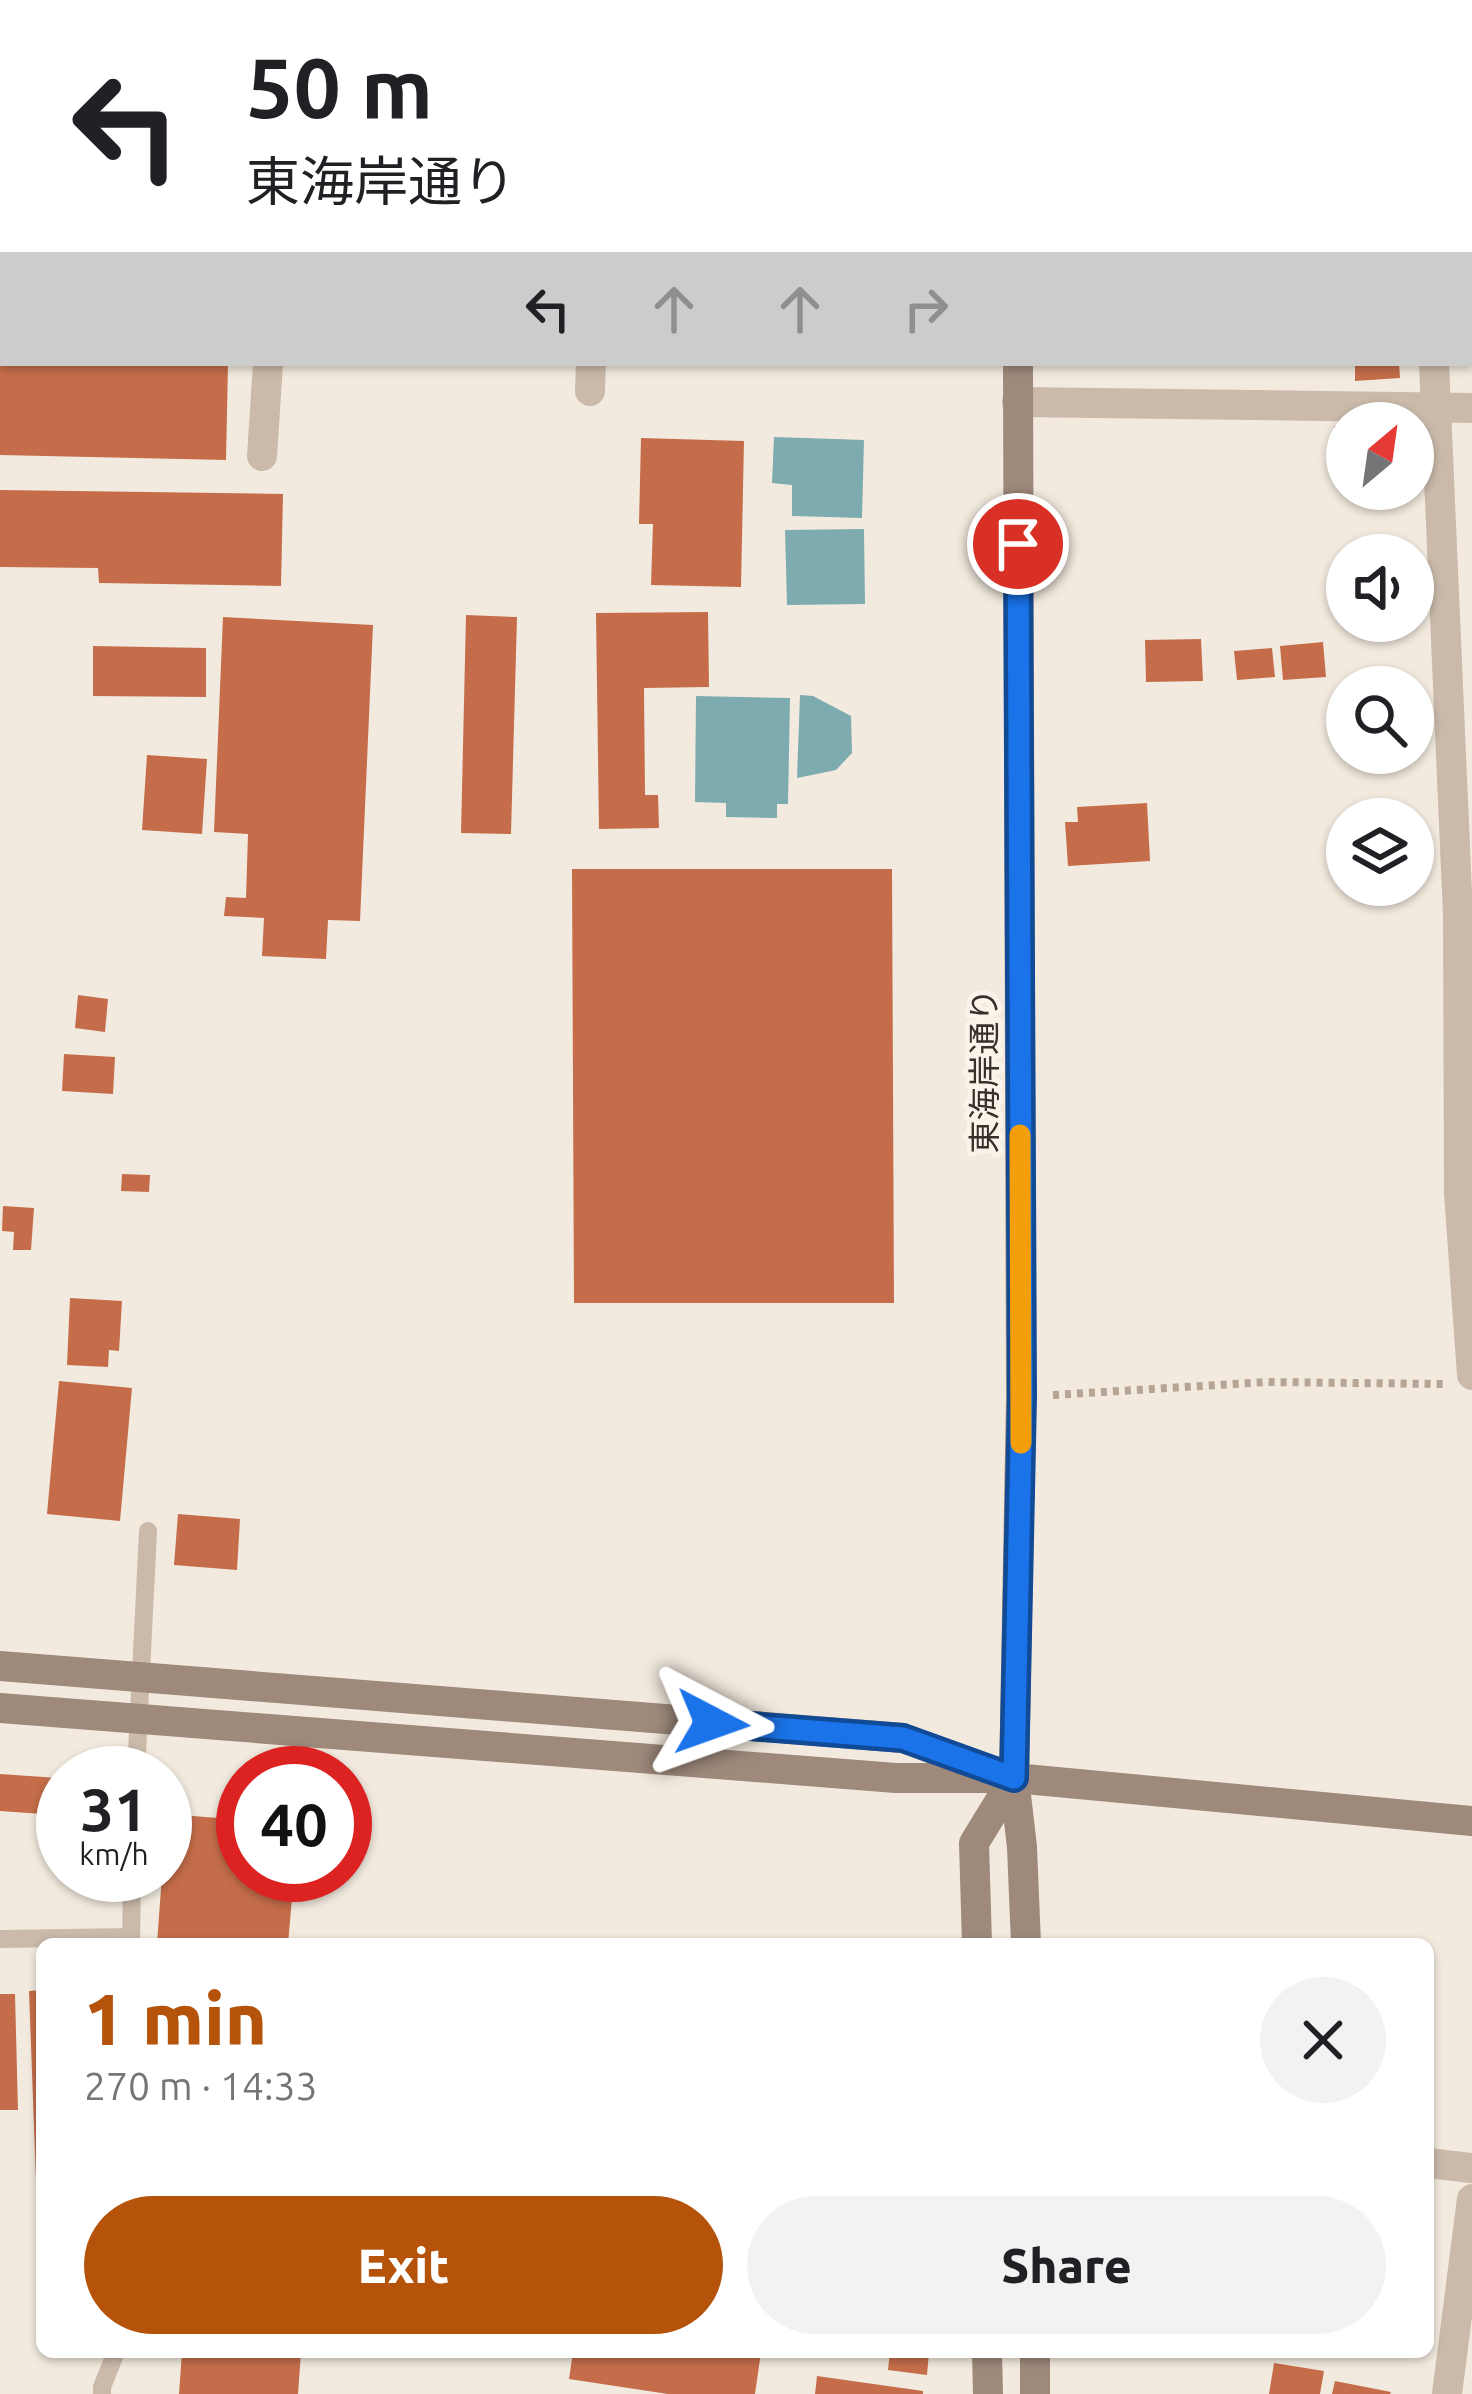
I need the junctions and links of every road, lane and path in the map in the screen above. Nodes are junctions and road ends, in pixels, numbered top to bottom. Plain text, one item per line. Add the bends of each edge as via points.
1 (268, 366) edge
2 (1018, 366) edge
3 (1434, 366) edge
4 (1017, 402) junction
5 (1472, 408) edge
6 (1437, 409) junction
7 (262, 456) dead end
8 (1465, 916) edge
9 (1461, 1379) edge
10 (1022, 1396) junction
11 (148, 1531) dead end
12 (0, 1666) edge
13 (141, 1678) junction
14 (0, 1708) edge
15 (139, 1719) junction
16 (138, 1746) edge
17 (1014, 1778) junction
18 (1472, 1821) edge
19 (132, 1902) edge
20 (131, 1938) edge
21 (976, 1938) edge
22 (1026, 1938) edge
23 (0, 1939) edge
24 (36, 1939) edge
25 (1434, 2164) edge
26 (1472, 2168) edge
27 (1472, 2199) edge
28 (1443, 2290) edge
29 (114, 2358) edge
30 (987, 2358) edge
31 (1035, 2358) edge
32 (102, 2394) edge
33 (988, 2394) edge
34 (1035, 2394) edge
35 (1447, 2394) edge

1 - 7 street
2 - 4 street, 東海岸通り
3 - 6 street
4 - 6 street
4 - 10 street, 東海岸通り
5 - 6 street
6 - 8 street
8 - 9 street
9 - 10 path
10 - 17 street, 東海岸通り
11 - 13 lane
12 - 13 street
13 - 15 lane
13 - 17 street via 903,1738
14 - 15 street
15 - 16 lane
15 - 17 street via 896,1778
17 - 18 street
17 - 21 street via 974,1843
17 - 22 street, 東海岸通り
19 - 20 lane
23 - 24 lane
25 - 26 street
27 - 28 street
28 - 35 street
29 - 32 lane
30 - 33 street
31 - 34 street

